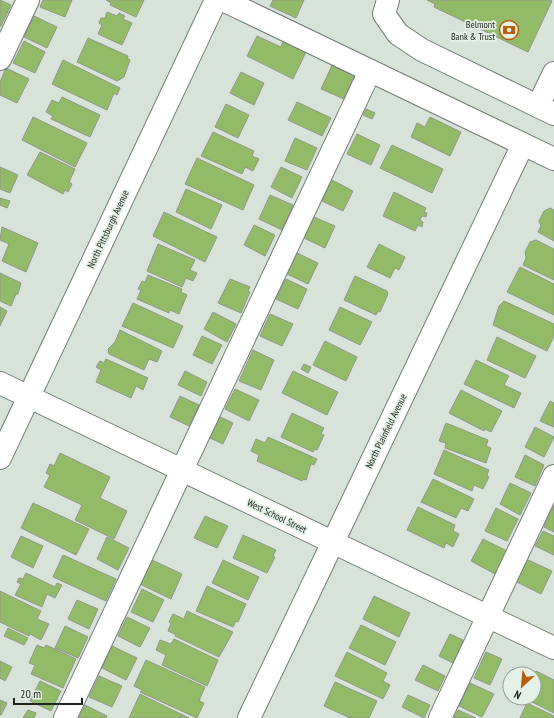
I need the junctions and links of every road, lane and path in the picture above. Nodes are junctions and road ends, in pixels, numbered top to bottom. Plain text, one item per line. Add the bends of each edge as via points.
1 (28, 0) edge
2 (216, 0) edge
3 (223, 0) edge
4 (388, 0) edge
5 (0, 59) edge
6 (370, 71) junction
7 (554, 73) edge
8 (546, 110) edge
9 (523, 144) junction
10 (554, 159) edge
11 (0, 383) edge
12 (28, 397) junction
13 (0, 458) edge
14 (182, 470) junction
15 (554, 476) edge
16 (332, 542) junction
17 (488, 616) junction
18 (554, 648) edge
19 (65, 718) edge
20 (250, 718) edge
21 (440, 718) edge

1 - 5 street
2 - 12 street, North Pittsburgh Avenue
3 - 6 street
4 - 8 street via 384,14 398,34 434,56
6 - 9 street
6 - 14 street
7 - 8 street
9 - 10 street
9 - 16 street, North Plainfield Avenue
11 - 12 street, West School Street
12 - 13 street, North Pittsburgh Avenue
12 - 14 street, West School Street
14 - 16 street, West School Street
14 - 19 street
15 - 17 street
16 - 17 street, West School Street
16 - 20 street, North Plainfield Avenue
17 - 18 street, West School Street
17 - 21 street

